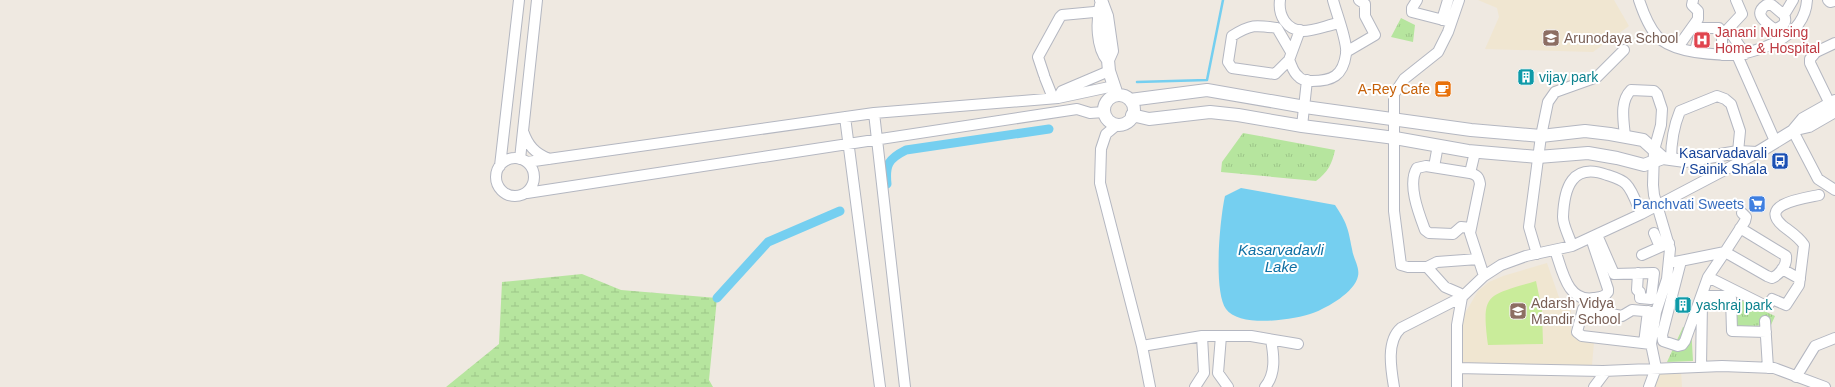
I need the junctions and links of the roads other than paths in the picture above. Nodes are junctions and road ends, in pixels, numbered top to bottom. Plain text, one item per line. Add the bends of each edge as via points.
1 (519, 0) edge
2 (536, 0) edge
3 (1280, 0) edge
4 (1333, 0) edge
5 (1359, 0) edge
6 (1418, 0) edge
7 (1448, 0) edge
8 (1459, 0) edge
9 (1639, 0) edge
10 (1646, 0) edge
11 (1693, 0) edge
12 (1736, 0) edge
13 (1793, 0) edge
14 (1807, 0) edge
15 (1828, 0) edge
16 (1835, 1) edge
17 (1101, 7) edge
18 (1784, 15) junction
19 (1447, 21) junction
20 (1657, 22) dead end
21 (1339, 23) junction
22 (1280, 24) junction
23 (1783, 26) junction
24 (1300, 30) junction
25 (1792, 32) junction
26 (1835, 43) edge
27 (1678, 47) junction
28 (1624, 50) dead end
29 (1695, 51) junction
30 (1346, 52) junction
31 (1722, 55) junction
32 (1741, 55) junction
33 (1290, 56) junction
34 (1108, 66) junction
35 (1307, 80) junction
36 (1116, 91) junction
37 (1078, 94) junction
38 (1056, 98) junction
39 (1130, 100) junction
40 (1305, 107) junction
41 (1833, 107) edge
42 (1077, 109) junction
43 (1104, 112) junction
44 (874, 113) junction
45 (1132, 115) junction
46 (846, 117) junction
47 (1394, 120) junction
48 (1118, 124) junction
49 (1302, 126) junction
50 (1471, 130) junction
51 (1795, 130) junction
52 (523, 131) junction
53 (1540, 136) junction
54 (1626, 137) junction
55 (877, 138) junction
56 (1395, 138) junction
57 (1775, 141) junction
58 (849, 143) junction
59 (1438, 145) junction
60 (1471, 152) junction
61 (1738, 152) junction
62 (1588, 153) junction
63 (1757, 153) junction
64 (1538, 157) junction
65 (1660, 158) junction
66 (549, 159) junction
67 (523, 160) junction
68 (500, 166) junction
69 (1434, 167) junction
70 (1587, 170) junction
71 (1470, 173) junction
72 (1835, 190) edge
73 (527, 193) junction
74 (1819, 195) dead end
75 (1657, 205) junction
76 (1742, 213) dead end
77 (1641, 214) junction
78 (1471, 228) junction
79 (1740, 228) junction
80 (1654, 233) dead end
81 (1594, 236) junction
82 (1664, 245) junction
83 (1572, 246) junction
84 (1555, 250) junction
85 (1725, 252) junction
86 (1537, 254) junction
87 (1642, 255) dead end
88 (1478, 259) junction
89 (1681, 261) junction
90 (1669, 262) junction
91 (1426, 267) junction
92 (1782, 269) junction
93 (1638, 273) dead end
94 (1484, 276) junction
95 (1708, 277) junction
96 (1800, 279) junction
97 (1462, 297) junction
98 (1652, 311) junction
99 (1765, 321) dead end
100 (1766, 332) junction
101 (1202, 336) junction
102 (1221, 336) junction
103 (1835, 338) edge
104 (1271, 340) junction
105 (1649, 341) junction
106 (1664, 341) junction
107 (1298, 344) dead end
108 (1142, 346) junction
109 (1701, 367) junction
110 (1457, 368) junction
111 (1656, 368) junction
112 (1768, 368) junction
113 (1606, 371) junction
114 (1796, 377) junction
115 (880, 387) edge
116 (904, 387) edge
117 (1150, 387) edge
118 (1195, 387) edge
119 (1228, 387) edge
120 (1265, 387) edge
121 (1394, 387) edge
122 (1458, 387) edge
123 (1594, 387) edge
124 (1649, 387) edge
125 (1825, 387) edge

1 - 68 street
2 - 52 street
3 - 22 street
4 - 21 street
5 - 30 street via 1365,4 1365,16 1374,35
6 - 19 street via 1412,12
7 - 19 street
8 - 19 street
9 - 27 street via 1645,17 1657,36
10 - 20 street via 1650,15
11 - 27 street via 1692,5 1698,11 1698,19
12 - 32 street via 1742,14 1728,29
13 - 18 street
14 - 25 street via 1799,24
15 - 16 street
17 - 34 street via 1107,16 1112,51
17 - 38 street via 1062,15 1038,56 1044,76
18 - 23 street
18 - 23 street via 1772,5 1766,5 1760,11 1761,19 1774,29
19 - 47 street via 1438,52 1404,79 1394,94
21 - 24 street
21 - 30 street
22 - 24 street
22 - 33 street
22 - 33 street via 1246,27 1232,36 1228,62 1232,68 1275,74
23 - 25 street
24 - 33 street
25 - 32 street via 1788,37 1764,48
26 - 41 street via 1816,52 1810,59
27 - 29 street
28 - 53 street via 1597,77 1556,92 1548,102
29 - 31 street
29 - 31 street via 1701,28 1719,28 1722,32
30 - 35 street via 1336,76 1328,80
31 - 32 street
32 - 57 street
33 - 35 street via 1294,72 1299,78
34 - 36 street
34 - 38 street via 1062,91
35 - 40 street
36 - 37 street
36 - 39 street
36 - 43 street via 1106,103
37 - 38 street
37 - 42 street
38 - 44 street
39 - 40 street via 1207,90
39 - 45 street via 1134,109
40 - 47 street
40 - 49 street
41 - 51 street via 1803,119
42 - 43 street via 1090,113
42 - 55 street
43 - 48 street via 1109,121
44 - 46 street
44 - 55 street
45 - 48 street via 1127,122
45 - 49 street via 1149,119 1210,112
46 - 58 street
46 - 66 street
47 - 50 street
47 - 56 street
48 - 108 street via 1106,134 1101,149 1100,184
49 - 56 street
50 - 53 street
50 - 60 street
51 - 57 street
51 - 72 street via 1818,179
52 - 66 street via 532,149
52 - 67 street
53 - 54 street via 1585,131
53 - 64 street
54 - 65 street via 1643,140
54 - 65 street via 1624,104 1629,92 1654,91 1662,109
55 - 58 street
55 - 116 street
56 - 59 street
56 - 91 street via 1394,211 1400,261 1401,265 1408,267
57 - 63 street
58 - 73 street
58 - 115 street
59 - 60 street
59 - 69 street
60 - 64 street
60 - 71 street
61 - 63 street
61 - 65 street via 1685,161
61 - 65 street via 1740,131 1731,104 1717,96 1680,111 1670,144
62 - 64 street
62 - 65 street via 1644,165
62 - 70 street
63 - 75 street
64 - 86 street via 1530,227
65 - 75 street via 1653,185
66 - 67 street
67 - 68 street via 509,159
67 - 73 street via 531,166 534,177
68 - 73 street via 496,176 502,190 512,195
69 - 71 street
69 - 78 street via 1421,166 1415,172 1416,204 1426,230 1429,233 1453,234 1461,227
70 - 77 street via 1627,185
70 - 83 street via 1573,178 1568,186 1563,218
71 - 78 street via 1476,175 1480,184
74 - 96 street via 1786,202 1775,215 1777,220 1804,245
75 - 77 street
75 - 82 street
76 - 79 street via 1746,217
77 - 81 street
78 - 88 street via 1470,233
79 - 85 street
79 - 92 street via 1786,256 1786,263
80 - 82 street
81 - 83 street
81 - 84 street via 1608,289 1604,296 1586,299 1570,289
81 - 93 street via 1614,274
82 - 87 street
82 - 90 street
83 - 84 street
84 - 86 street
85 - 89 street
85 - 92 street via 1772,278
85 - 95 street
86 - 94 street via 1501,264
88 - 91 street via 1437,262
88 - 94 street
89 - 90 street
89 - 106 street via 1662,335
90 - 98 street via 1666,279
91 - 97 street via 1445,287
92 - 96 street
94 - 97 street
95 - 96 street via 1764,305 1769,304 1772,299 1786,305 1797,290
95 - 106 street via 1685,341 1678,346
97 - 110 street via 1458,325
97 - 121 street via 1396,332 1391,346
98 - 105 street
98 - 105 street via 1632,310 1622,316 1583,309 1577,332 1582,336
99 - 100 street
100 - 109 street via 1732,331 1731,298 1706,296 1702,302
100 - 112 street
101 - 102 street
101 - 108 street
101 - 118 street via 1204,373
102 - 104 street via 1251,336
102 - 119 street via 1218,373
103 - 114 street via 1815,346
104 - 107 street
104 - 120 street via 1274,358 1271,380
105 - 106 street
105 - 111 street
108 - 117 street
109 - 111 street
109 - 112 street
110 - 113 street
110 - 122 street
111 - 113 street
111 - 124 street
112 - 114 street
113 - 123 street
114 - 125 street

